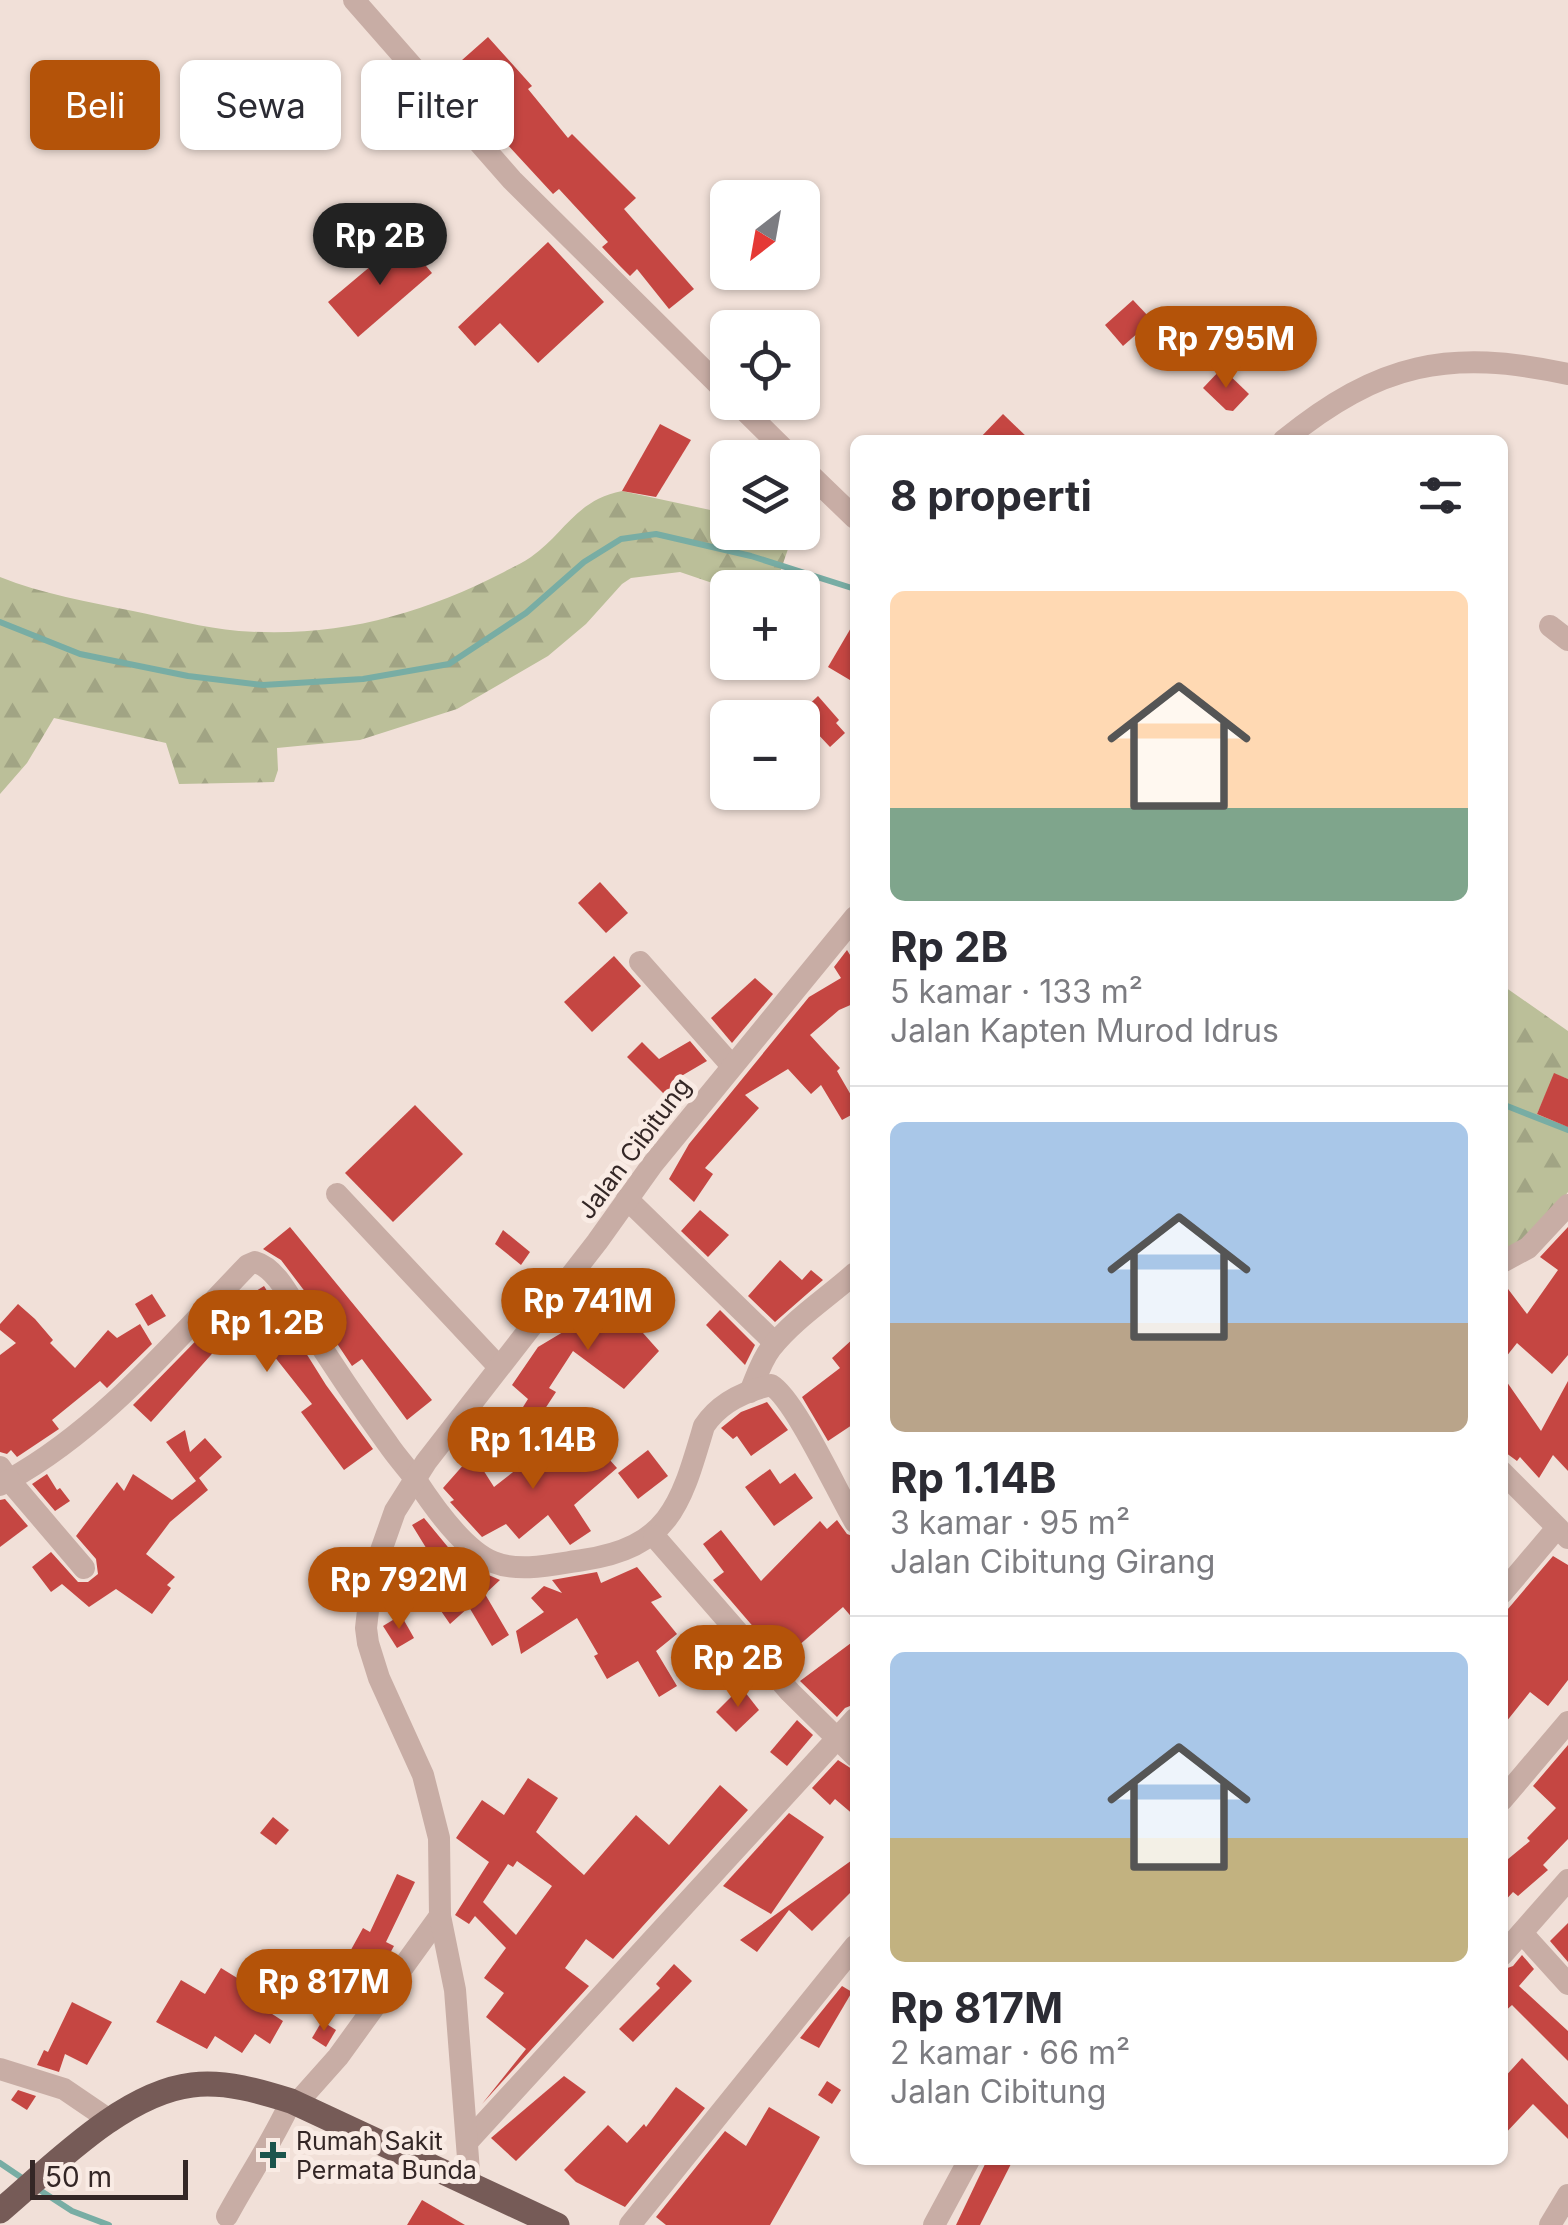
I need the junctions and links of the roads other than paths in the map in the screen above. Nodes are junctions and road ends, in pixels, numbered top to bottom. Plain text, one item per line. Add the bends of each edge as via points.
1 (354, 0) edge
2 (1568, 374) edge
3 (710, 376) edge
4 (754, 420) edge
5 (1290, 435) edge
6 (775, 440) edge
7 (820, 484) edge
8 (850, 513) edge
9 (850, 924) edge
10 (640, 962) dead end
11 (732, 1066) junction
12 (337, 1194) dead end
13 (627, 1198) junction
14 (1568, 1205) edge
15 (1508, 1259) edge
16 (850, 1286) edge
17 (776, 1343) junction
18 (499, 1367) junction
19 (750, 1392) junction
20 (3, 1477) edge
21 (1508, 1478) edge
22 (415, 1479) junction
23 (850, 1513) edge
24 (1562, 1533) edge
25 (654, 1536) junction
26 (84, 1568) dead end
27 (1508, 1587) edge
28 (1568, 1722) edge
29 (850, 1724) edge
30 (837, 1738) junction
31 (850, 1751) edge
32 (1508, 1793) edge
33 (1568, 1880) edge
34 (440, 1916) junction
35 (1522, 1932) junction
36 (1508, 1948) edge
37 (850, 1952) edge
38 (1568, 1984) edge
39 (0, 2069) edge
40 (294, 2102) junction
41 (110, 2122) junction
42 (469, 2140) junction
43 (966, 2165) edge
44 (470, 2184) junction
45 (1568, 2195) edge
46 (0, 2211) edge
47 (227, 2216) dead end
48 (557, 2225) edge
49 (630, 2225) edge
50 (934, 2225) edge
51 (1550, 2225) edge

1 - 3 street via 512,180
2 - 5 street via 1487,362 1412,368 1354,391
4 - 6 street
7 - 8 street
9 - 11 street, Jalan Cibitung
10 - 11 street
11 - 13 street, Jalan Cibitung
12 - 18 street
13 - 17 street
13 - 18 street, Jalan Cibitung
14 - 15 street via 1528,1248
16 - 17 street via 804,1314
17 - 19 street
18 - 22 street, Jalan Cibitung
19 - 23 street via 772,1385 780,1392
19 - 25 street via 718,1408 704,1426 676,1505
20 - 22 street via 35,1466 112,1406 255,1262 286,1291
20 - 26 street
21 - 24 street
22 - 25 street via 477,1552 504,1566 611,1556
22 - 34 street, Jalan Cibitung via 388,1526 372,1576 366,1628 379,1678 434,1809
24 - 27 street
25 - 30 street
28 - 32 street
29 - 30 street
30 - 31 street
30 - 42 street
33 - 35 street
34 - 40 street via 338,2057
34 - 42 street, Jalan Cibitung via 455,1990
35 - 36 street
35 - 38 street
37 - 49 street
39 - 41 street via 64,2089
40 - 41 main road via 244,2087 197,2084 159,2094
40 - 44 main road
40 - 47 street
41 - 46 main road
42 - 44 street, Jalan Cibitung
43 - 50 street
44 - 48 main road
45 - 51 street

